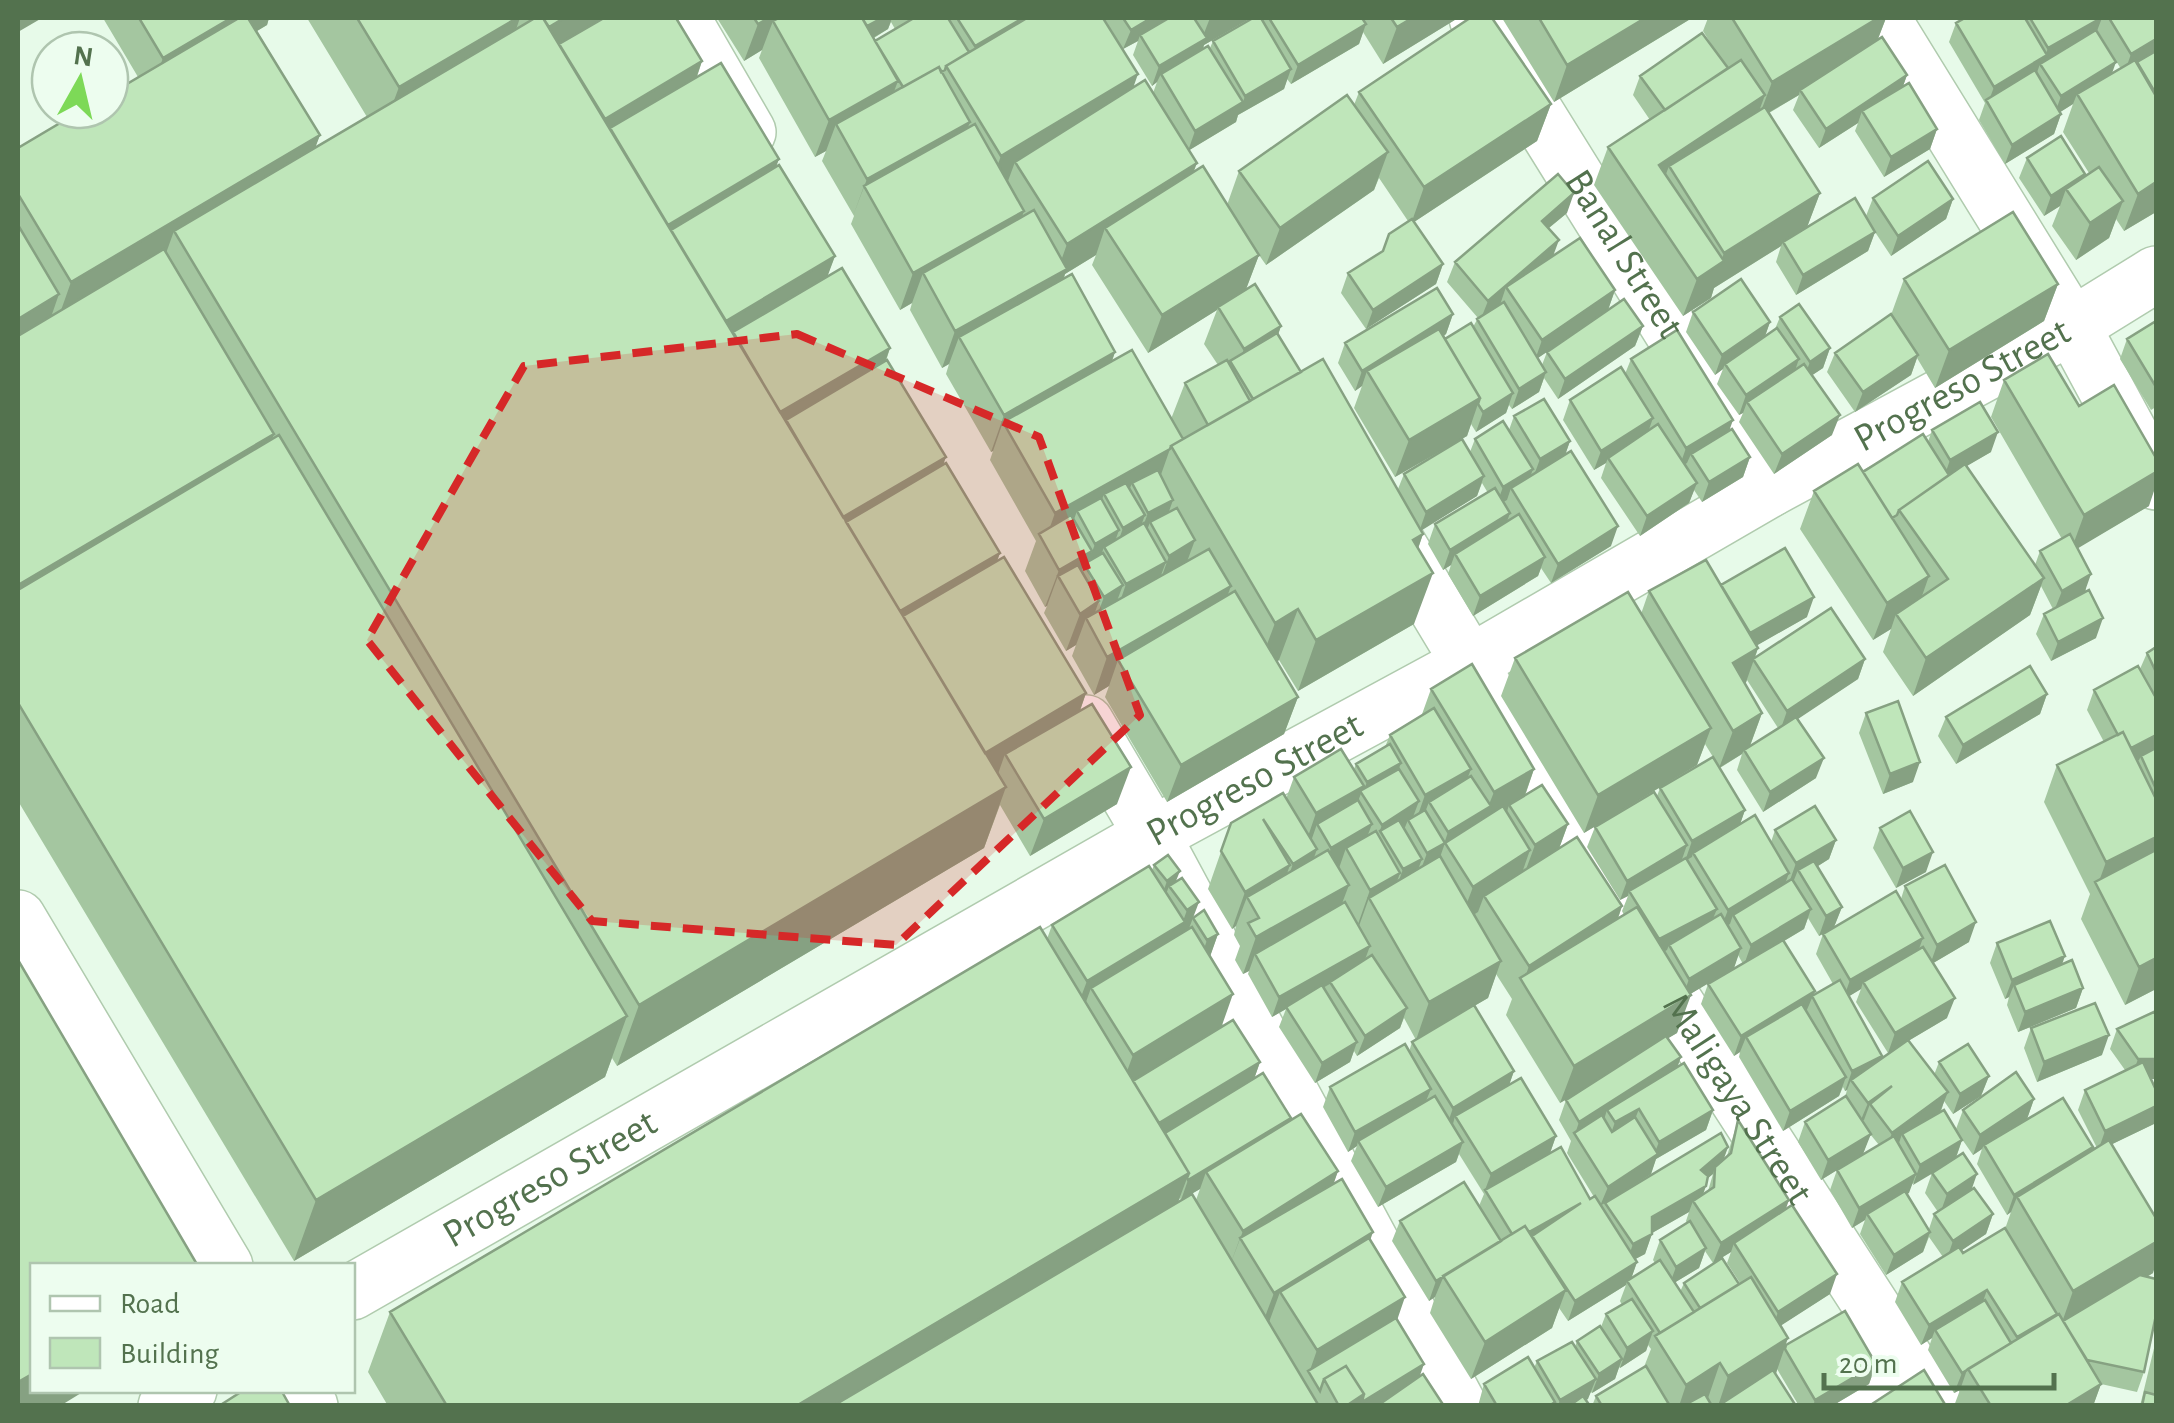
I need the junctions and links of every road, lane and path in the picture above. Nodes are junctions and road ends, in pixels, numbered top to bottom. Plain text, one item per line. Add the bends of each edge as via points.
1 (682, 18) edge
2 (1477, 18) edge
3 (1882, 18) edge
4 (770, 171) edge
5 (2156, 274) edge
6 (2072, 326) junction
7 (1358, 478) edge
8 (2156, 482) edge
9 (1770, 489) junction
10 (1470, 663) junction
11 (1063, 682) edge
12 (1152, 834) junction
13 (18, 918) edge
14 (223, 1263) edge
15 (355, 1290) edge
16 (1927, 1390) edge
17 (1459, 1406) edge
18 (1865, 1406) edge

1 - 4 street
2 - 9 street, Banal Street
3 - 6 street
5 - 6 street, Progreso Street
6 - 8 street
6 - 9 street, Progreso Street
7 - 10 street, Maligaya Street
9 - 10 street, Progreso Street
10 - 12 street, Progreso Street
10 - 16 street, Maligaya Street via 1656,973
11 - 12 street
12 - 15 street, Progreso Street
12 - 17 street
13 - 14 street
16 - 18 street

